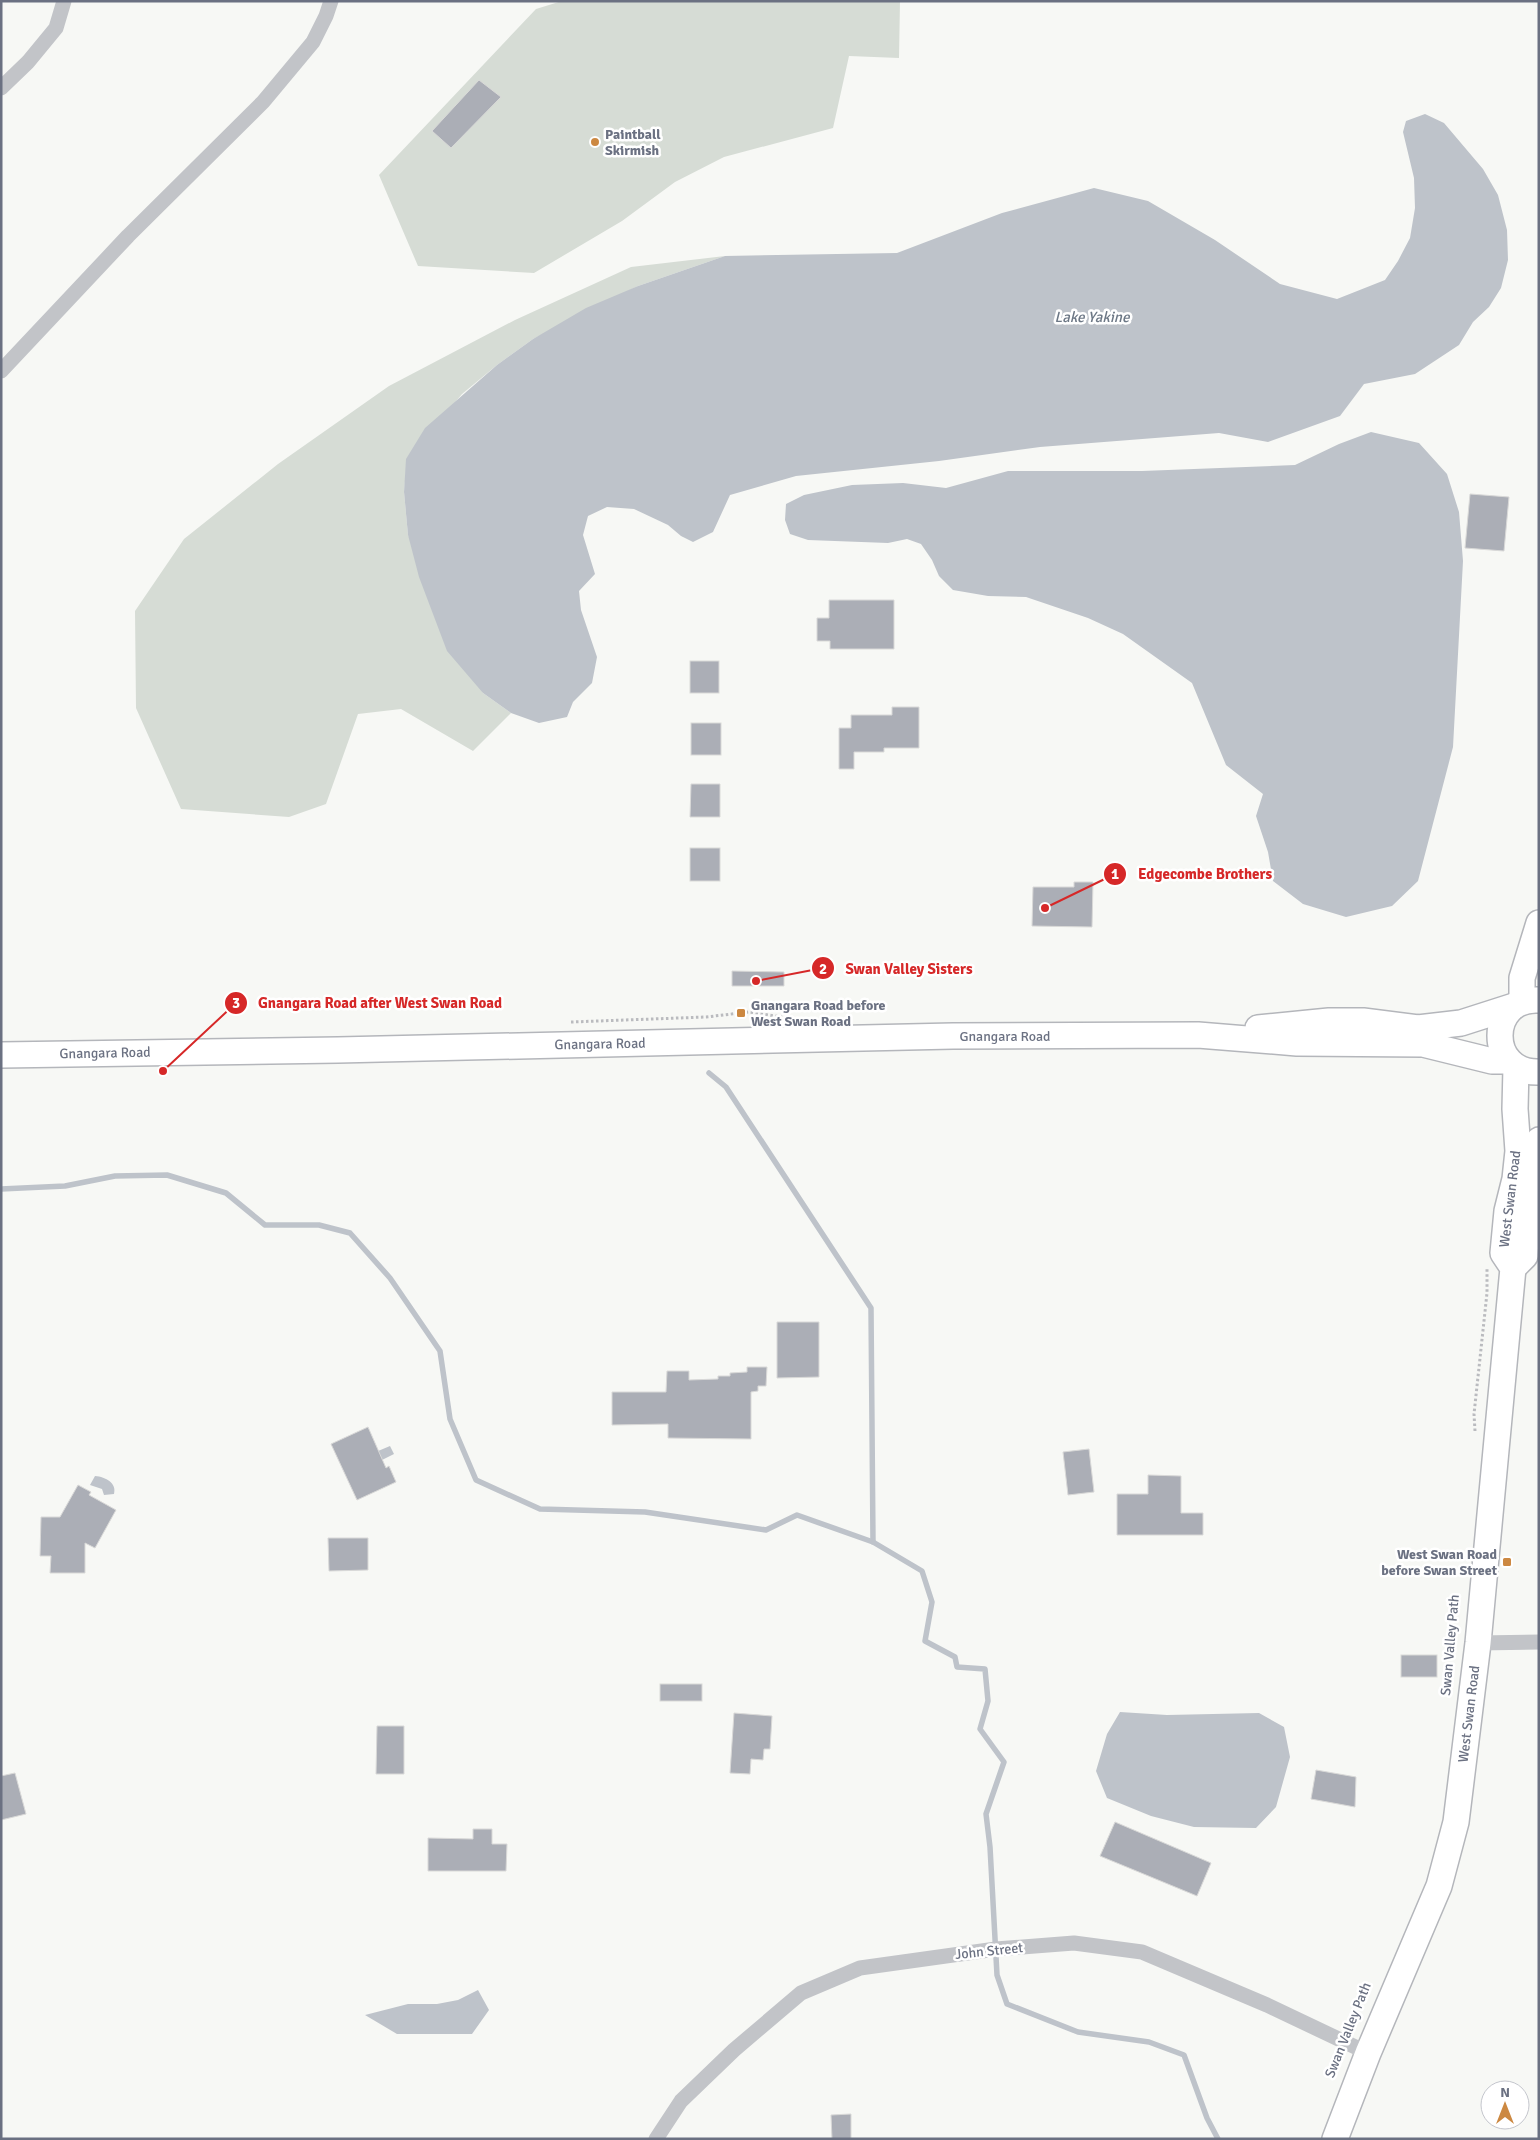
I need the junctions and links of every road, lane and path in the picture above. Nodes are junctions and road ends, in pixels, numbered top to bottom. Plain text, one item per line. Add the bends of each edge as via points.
1 (64, 1) edge
2 (331, 1) edge
3 (1, 88) edge
4 (1, 371) edge
5 (1539, 923) edge
6 (1525, 1003) edge
7 (1198, 1035) junction
8 (1, 1055) edge
9 (1522, 1067) edge
10 (1539, 1140) edge
11 (1487, 1259) dead end
12 (1513, 1268) junction
13 (1476, 1436) dead end
14 (1539, 1642) edge
15 (1478, 1643) junction
16 (1368, 2053) junction
17 (656, 2139) edge
18 (1335, 2139) edge

1 - 3 street via 56,28
2 - 4 street via 313,42 263,102 128,236
5 - 6 main road via 1522,978
6 - 7 main road, Gnangara Road via 1461,1023 1418,1028 1364,1021 1329,1021
6 - 9 main road via 1506,1015 1499,1039 1502,1051
7 - 8 main road, Gnangara Road
7 - 9 main road, Gnangara Road via 1297,1043 1423,1044
9 - 12 main road, West Swan Road via 1515,1109 1518,1151 1503,1253
10 - 12 main road, West Swan Road via 1529,1191 1525,1256
11 - 13 path via 1487,1293 1474,1414
12 - 15 main road, West Swan Road
14 - 15 street
15 - 16 main road, West Swan Road via 1456,1822 1441,1877
16 - 17 street, John Street via 1267,2005 1142,1952 1074,1943 996,1949 860,1968 802,1993 734,2050 681,2101
16 - 18 main road, West Swan Road

